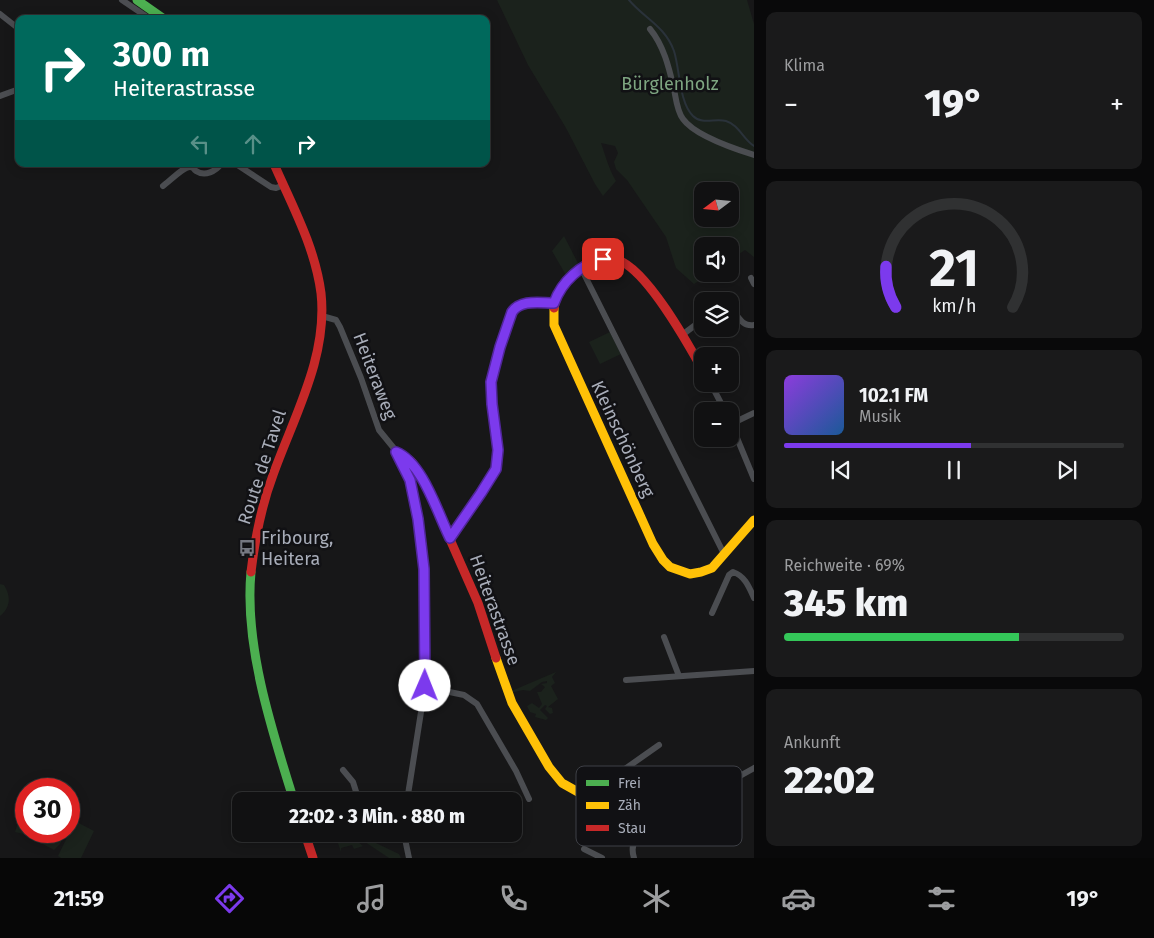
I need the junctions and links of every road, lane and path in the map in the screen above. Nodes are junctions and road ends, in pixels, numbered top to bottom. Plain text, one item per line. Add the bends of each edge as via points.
1 (122, 0) edge
2 (138, 0) edge
3 (0, 14) edge
4 (144, 15) edge
5 (159, 15) edge
6 (15, 27) edge
7 (650, 29) dead end
8 (0, 88) edge
9 (15, 90) edge
10 (3, 95) edge
11 (754, 155) edge
12 (188, 167) edge
13 (188, 167) edge
14 (218, 167) edge
15 (241, 167) edge
16 (275, 167) edge
17 (284, 185) junction
18 (163, 186) dead end
19 (581, 268) junction
20 (554, 303) junction
21 (322, 316) junction
22 (739, 319) edge
23 (754, 325) edge
24 (694, 326) edge
25 (682, 335) junction
26 (694, 355) edge
27 (754, 413) edge
28 (739, 419) edge
29 (739, 442) edge
30 (396, 452) junction
31 (754, 479) edge
32 (754, 520) edge
33 (450, 538) junction
34 (724, 554) junction
35 (754, 598) edge
36 (712, 613) dead end
37 (664, 638) dead end
38 (754, 671) edge
39 (679, 676) junction
40 (626, 680) dead end
41 (426, 689) junction
42 (659, 745) dead end
43 (629, 766) edge
44 (754, 768) edge
45 (343, 770) dead end
46 (742, 775) edge
47 (576, 791) edge
48 (291, 792) edge
49 (356, 792) edge
50 (409, 792) edge
51 (529, 799) dead end
52 (308, 842) edge
53 (406, 842) edge
54 (584, 849) dead end
55 (313, 858) edge
56 (409, 858) edge
57 (602, 858) edge

1 - 4 street
2 - 5 street
3 - 6 street
7 - 11 street via 663,51 678,110 684,120 711,138
8 - 10 street
9 - 10 street
12 - 14 street via 198,173 206,173
13 - 18 street
15 - 17 street via 272,187
16 - 17 street, Route de Tavel
17 - 21 street, Route de Tavel via 313,255 321,291
19 - 20 street via 558,292
19 - 25 street via 603,259 620,260 630,266 651,289
19 - 34 street
20 - 33 street via 523,303 512,312 491,382 498,450 496,469
20 - 34 street, Kleinschönberg via 554,325 660,556 670,567 690,574 712,568
21 - 30 street, Heiteraweg via 336,320 340,327 377,427
21 - 48 street, Route de Tavel via 314,368 259,518 250,577 260,673
22 - 23 street via 747,326
24 - 25 street
25 - 26 street
27 - 28 street
29 - 31 street
30 - 33 street, Heiterastrasse via 406,456 418,471
30 - 41 street via 410,480 418,519 424,569
32 - 34 street, Kleinschönberg
33 - 47 street, Heiterastrasse via 478,602 517,713 552,774 562,785
35 - 36 street via 740,574 732,572
37 - 39 street
38 - 39 street
39 - 40 street
41 - 50 street
41 - 51 street via 455,692 477,704 516,770
42 - 43 street
44 - 46 street
45 - 49 street via 353,782
52 - 55 street
53 - 56 street
54 - 57 street

